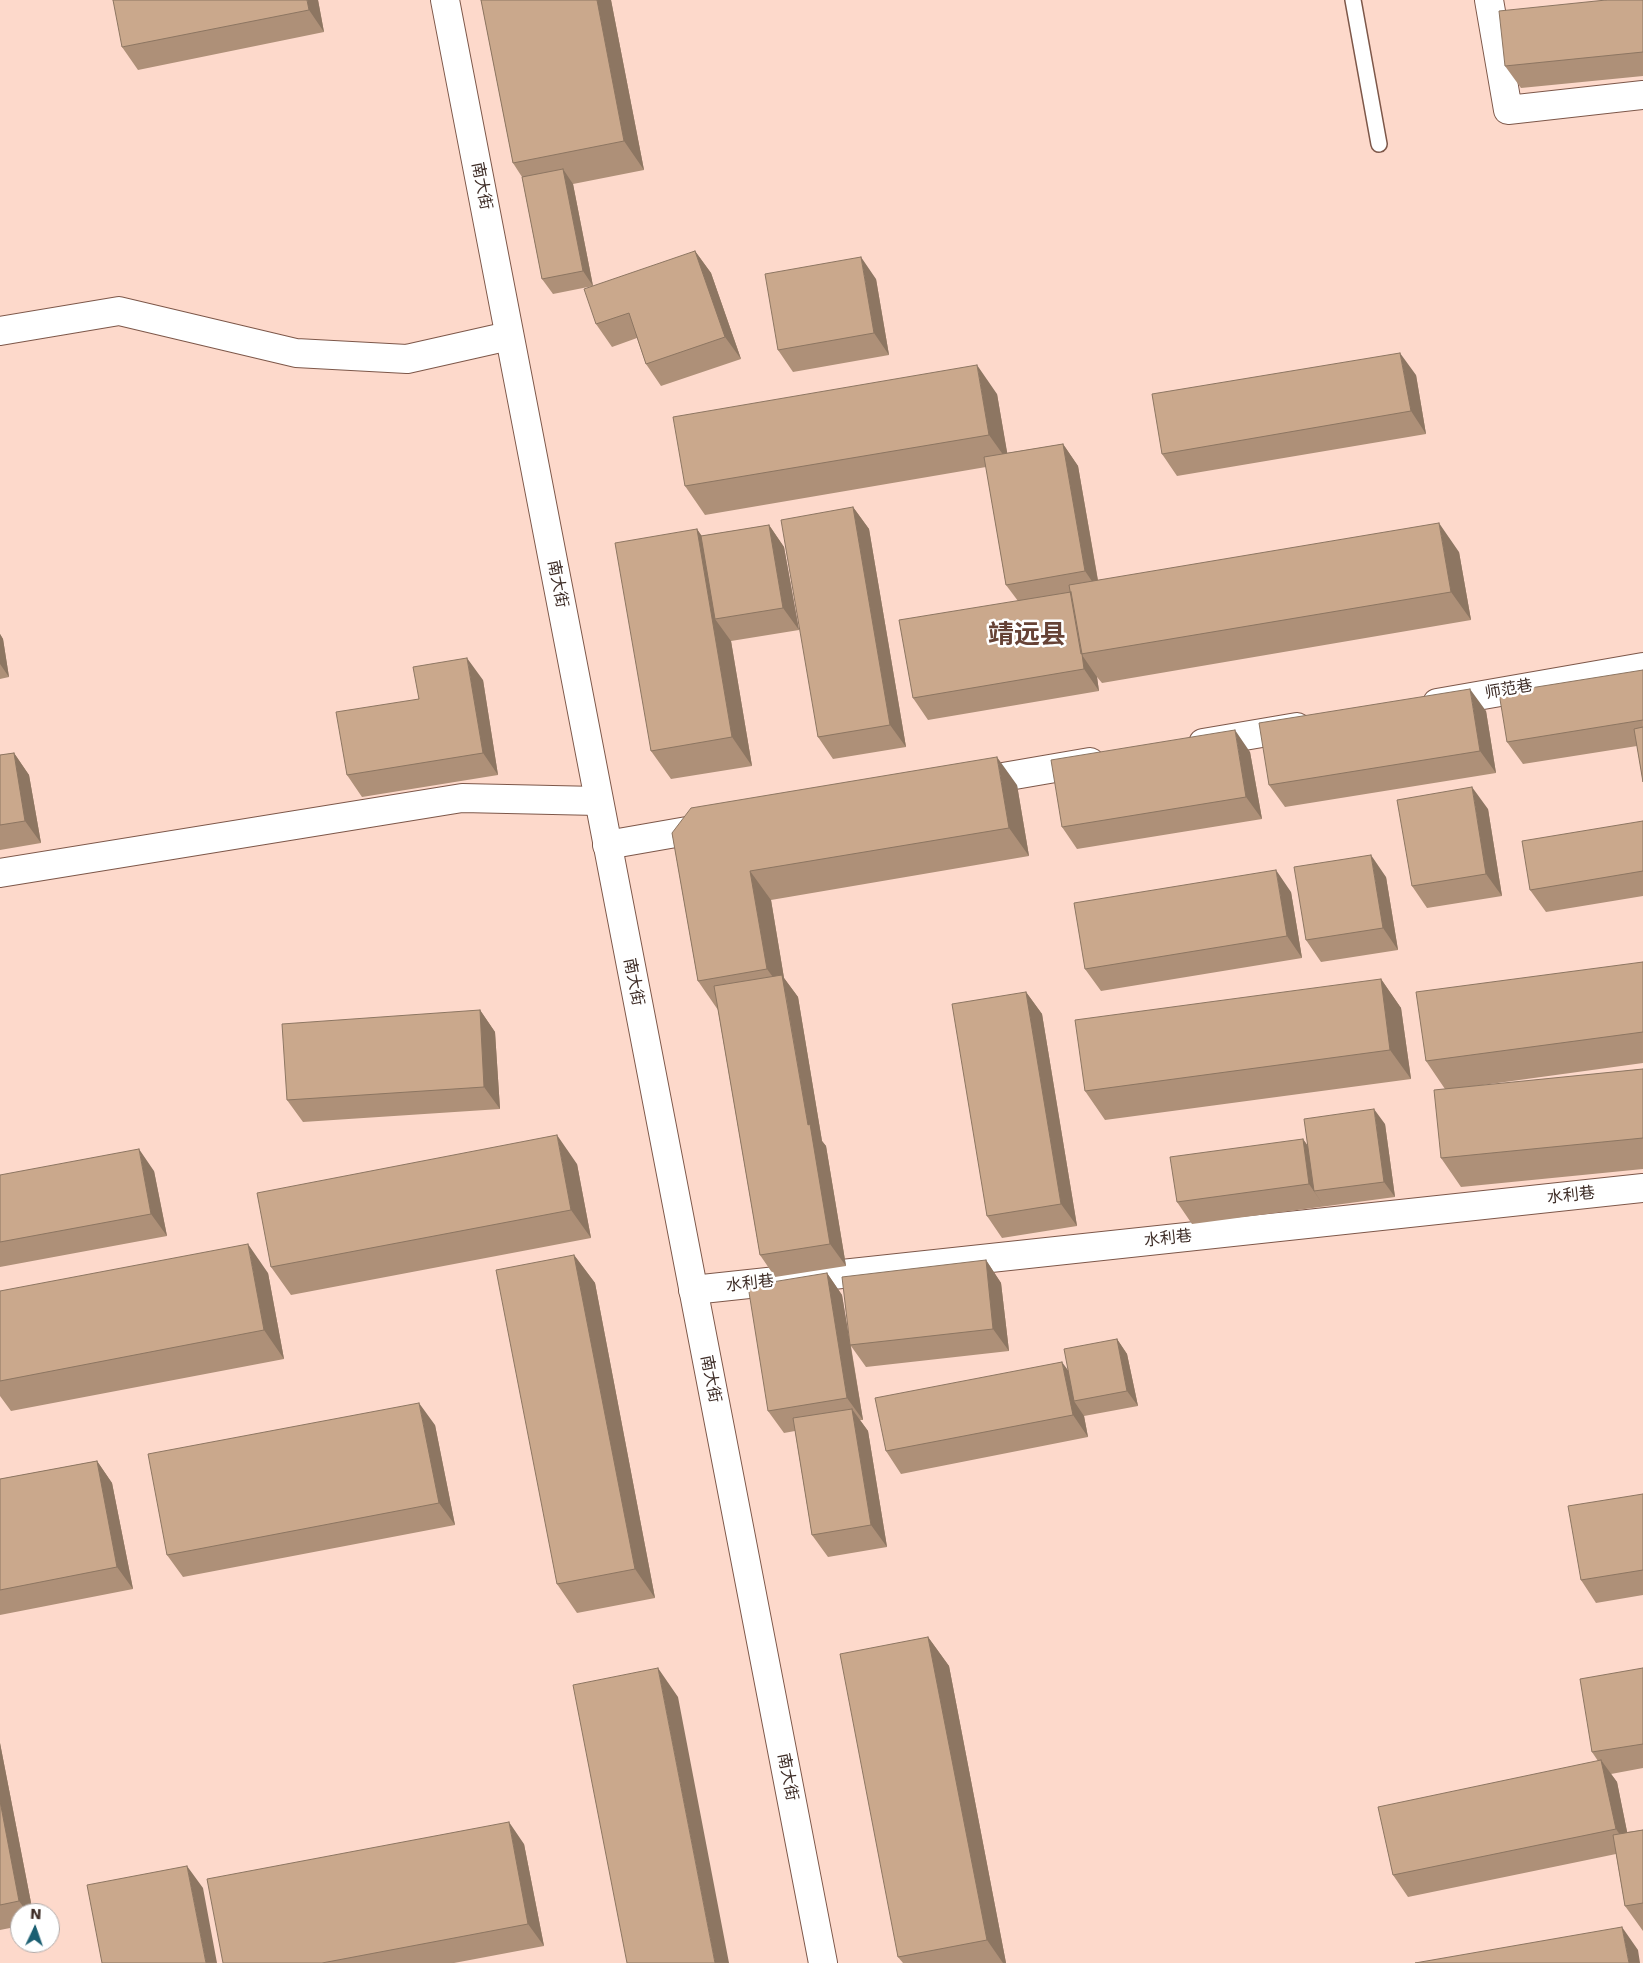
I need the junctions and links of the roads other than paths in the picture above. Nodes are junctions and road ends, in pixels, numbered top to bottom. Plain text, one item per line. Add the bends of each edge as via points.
1 (445, 0) edge
2 (1353, 0) edge
3 (1489, 0) edge
4 (1643, 95) edge
5 (1379, 144) dead end
6 (0, 331) edge
7 (509, 336) junction
8 (1643, 667) edge
9 (1408, 708) edge
10 (1320, 723) edge
11 (1174, 748) edge
12 (1115, 758) edge
13 (949, 786) edge
14 (598, 801) junction
15 (734, 823) edge
16 (607, 845) junction
17 (0, 873) edge
18 (1643, 1188) edge
19 (693, 1290) junction
20 (824, 1963) edge

1 - 7 street, 南大街
2 - 5 lane
3 - 4 street via 1508,110
6 - 7 street via 119,311 296,353 407,359
7 - 14 street, 南大街
8 - 9 street, 师范巷
10 - 11 street
12 - 13 street
14 - 16 street, 南大街
14 - 17 street via 462,798
15 - 16 street
16 - 19 street, 南大街
18 - 19 street, 水利巷
19 - 20 street, 南大街

